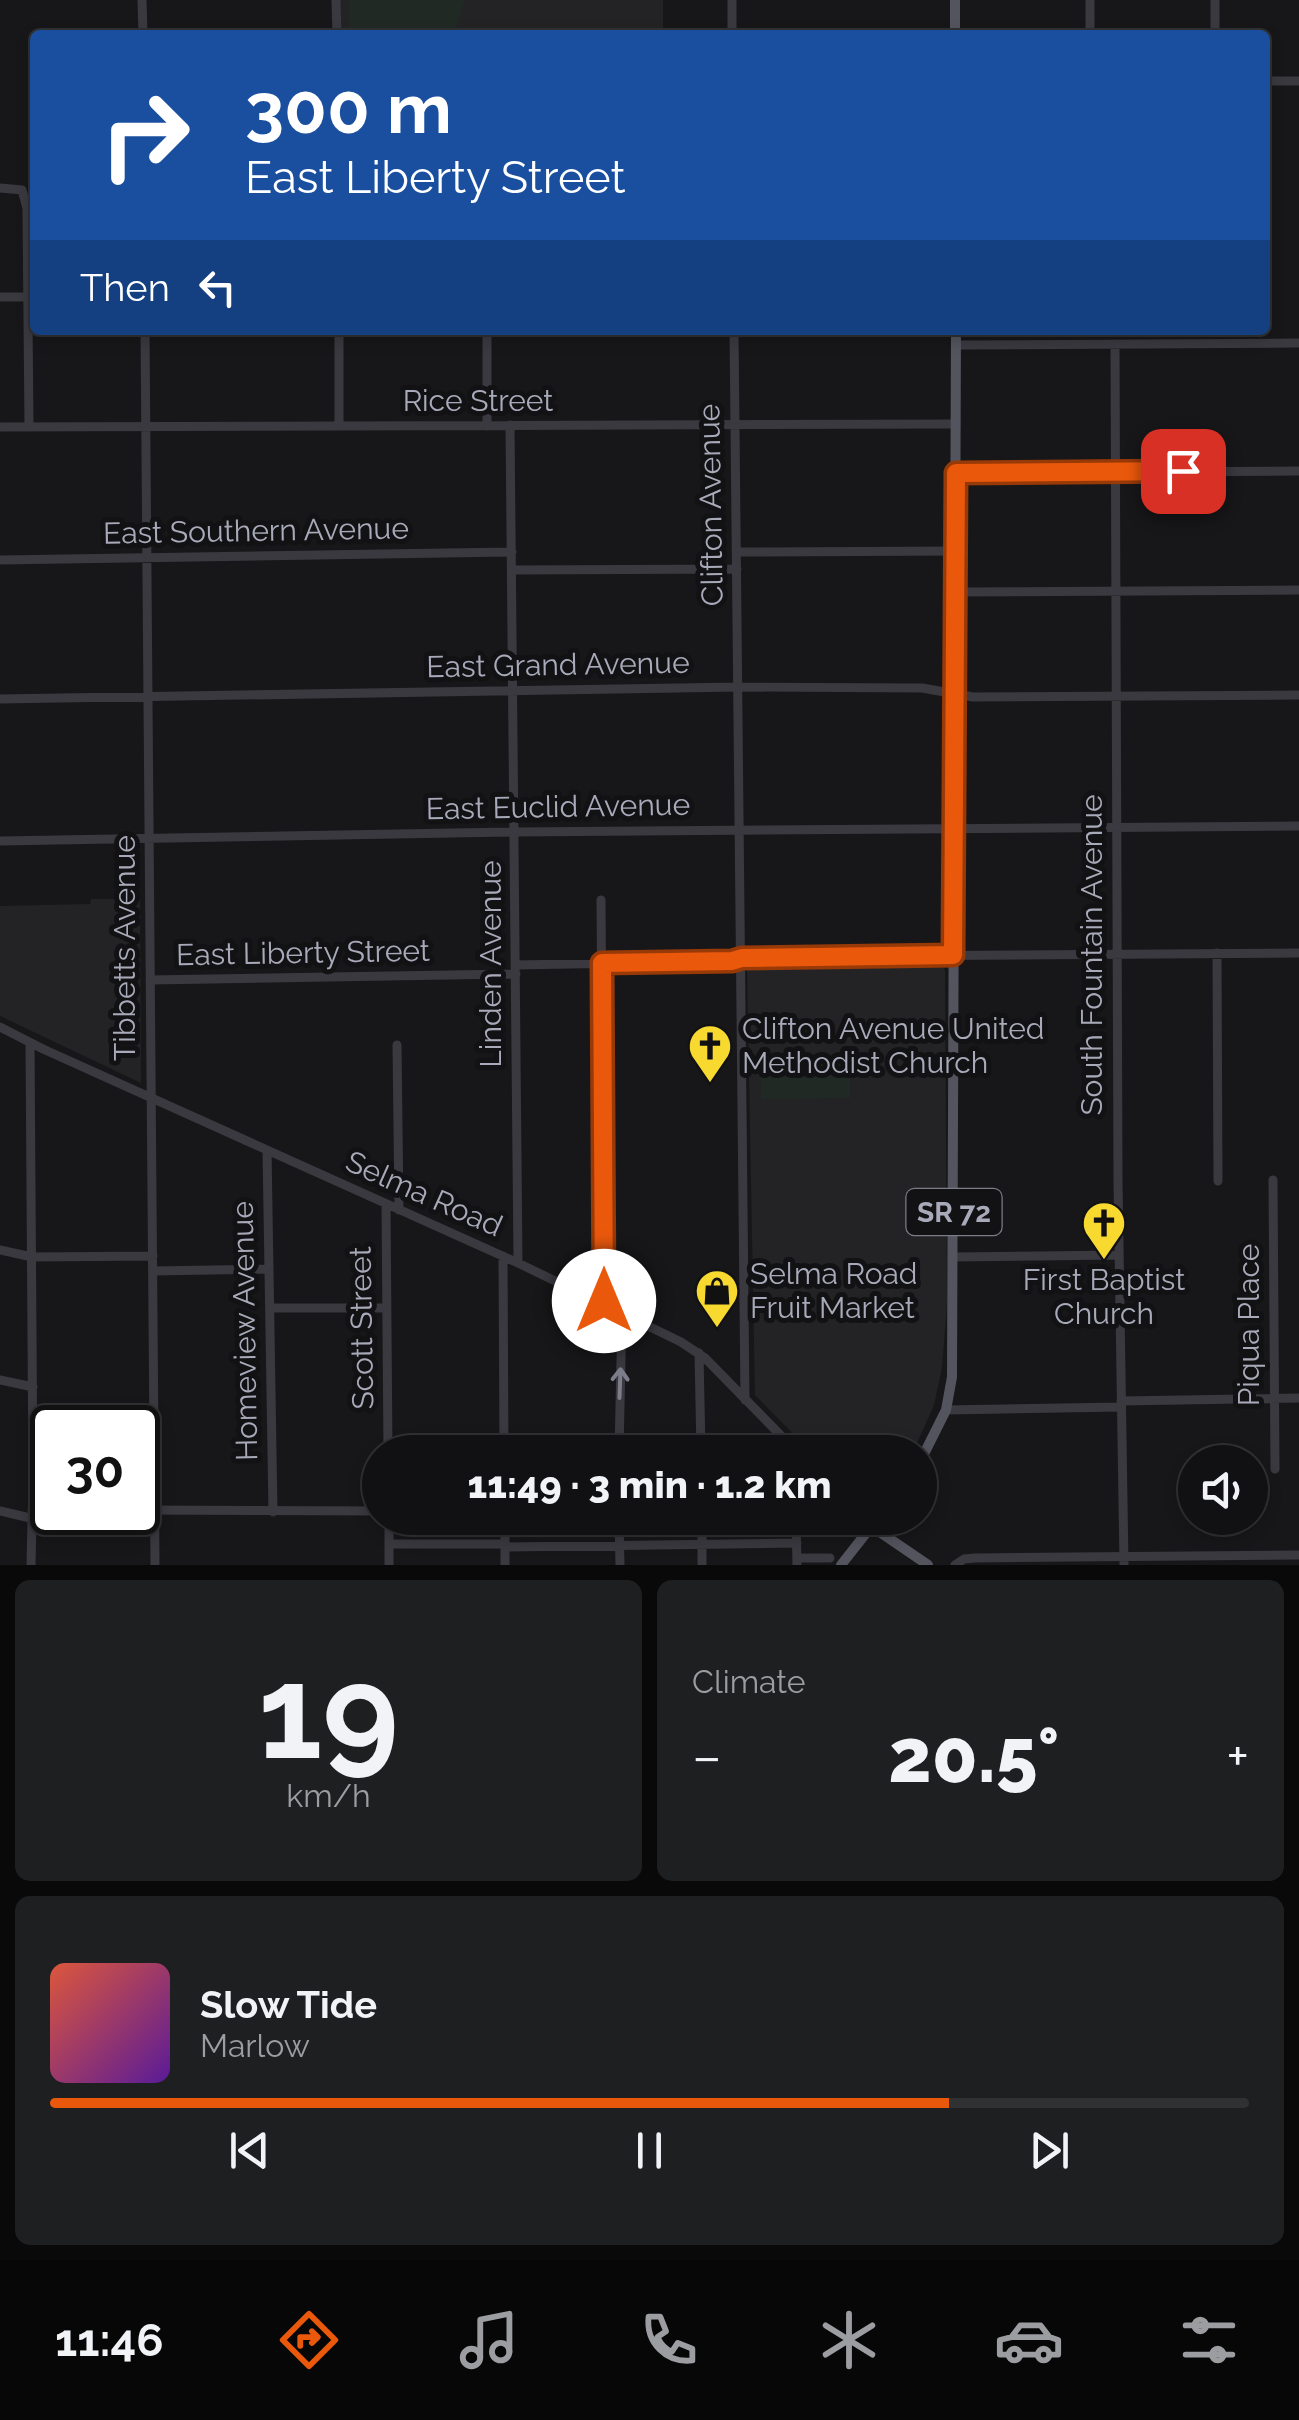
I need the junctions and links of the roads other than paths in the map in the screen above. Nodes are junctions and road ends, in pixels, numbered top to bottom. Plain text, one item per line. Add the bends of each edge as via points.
1 (142, 0) edge
2 (336, 0) edge
3 (732, 0) edge
4 (955, 0) edge
5 (1090, 0) edge
6 (1215, 0) edge
7 (143, 30) edge
8 (337, 30) edge
9 (732, 30) edge
10 (955, 30) edge
11 (1090, 30) edge
12 (1215, 30) edge
13 (1299, 80) edge
14 (1270, 81) edge
15 (0, 188) edge
16 (30, 276) edge
17 (30, 296) edge
18 (0, 297) edge
19 (30, 335) edge
20 (145, 335) edge
21 (339, 335) edge
22 (487, 335) edge
23 (734, 335) edge
24 (956, 335) edge
25 (1092, 335) edge
26 (1216, 335) edge
27 (1299, 343) edge
28 (956, 344) junction
29 (1092, 344) junction
30 (1115, 344) junction
31 (1216, 344) junction
32 (956, 424) junction
33 (735, 425) junction
34 (146, 426) junction
35 (339, 426) junction
36 (487, 426) junction
37 (510, 426) junction
38 (0, 427) edge
39 (29, 427) junction
40 (1299, 470) edge
41 (1114, 472) junction
42 (956, 473) junction
43 (956, 551) junction
44 (512, 552) junction
45 (737, 552) junction
46 (147, 558) junction
47 (0, 560) edge
48 (737, 569) junction
49 (513, 570) junction
50 (1299, 590) edge
51 (1115, 591) junction
52 (956, 592) junction
53 (739, 687) junction
54 (514, 690) junction
55 (956, 692) junction
56 (1299, 695) edge
57 (148, 696) junction
58 (1116, 696) junction
59 (0, 699) edge
60 (1299, 826) edge
61 (1116, 827) junction
62 (954, 828) junction
63 (740, 830) junction
64 (515, 832) junction
65 (150, 839) junction
66 (0, 841) edge
67 (601, 900) dead end
68 (1299, 953) edge
69 (1116, 954) junction
70 (1217, 954) junction
71 (953, 955) junction
72 (742, 958) junction
73 (602, 963) junction
74 (516, 970) junction
75 (150, 980) junction
76 (0, 1026) edge
77 (30, 1042) junction
78 (397, 1044) dead end
79 (152, 1098) junction
80 (267, 1150) junction
81 (1273, 1180) dead end
82 (1218, 1181) dead end
83 (386, 1204) junction
84 (399, 1210) junction
85 (0, 1250) edge
86 (1119, 1255) junction
87 (153, 1256) junction
88 (503, 1256) junction
89 (32, 1257) junction
90 (953, 1257) junction
91 (518, 1263) junction
92 (270, 1269) junction
93 (153, 1270) junction
94 (604, 1305) junction
95 (270, 1308) junction
96 (387, 1308) junction
97 (622, 1314) junction
98 (698, 1353) junction
99 (0, 1380) edge
100 (33, 1387) junction
101 (1299, 1398) edge
102 (1275, 1399) junction
103 (745, 1400) junction
104 (1121, 1404) junction
105 (33, 1405) edge
106 (154, 1405) edge
107 (946, 1410) junction
108 (388, 1435) edge
109 (504, 1435) edge
110 (619, 1435) edge
111 (700, 1435) edge
112 (779, 1435) edge
113 (934, 1435) edge
114 (1275, 1468) dead end
115 (160, 1510) edge
116 (0, 1511) edge
117 (362, 1511) edge
118 (273, 1512) junction
119 (30, 1514) edge
120 (31, 1535) edge
121 (154, 1535) edge
122 (389, 1535) edge
123 (505, 1535) edge
124 (620, 1535) edge
125 (702, 1535) edge
126 (797, 1535) edge
127 (858, 1535) edge
128 (889, 1535) edge
129 (798, 1543) junction
130 (389, 1544) junction
131 (702, 1544) junction
132 (505, 1545) junction
133 (620, 1546) junction
134 (1299, 1555) edge
135 (1277, 1560) edge
136 (797, 1561) edge
137 (1124, 1561) edge
138 (835, 1562) edge
139 (31, 1565) edge
140 (155, 1565) edge
141 (389, 1565) edge
142 (505, 1565) edge
143 (620, 1565) edge
144 (702, 1565) edge
145 (928, 1565) edge
146 (955, 1565) edge

1 - 7 street
2 - 8 street
3 - 9 street
4 - 10 main road
5 - 11 street
6 - 12 street
13 - 14 street
15 - 16 street via 26,195
17 - 18 street
19 - 39 street
20 - 34 street, Tibbetts Avenue
21 - 35 street
22 - 36 street
23 - 33 street, Clifton Avenue
24 - 28 main road, SR 72
25 - 29 street
26 - 31 street
27 - 31 street
28 - 29 street
28 - 32 main road, SR 72
29 - 30 street
30 - 31 street
30 - 41 street, South Fountain Avenue
32 - 33 street, Rice Street
32 - 42 main road, SR 72
33 - 37 street, Rice Street
33 - 45 street, Clifton Avenue
34 - 35 street, Rice Street
34 - 39 street, Rice Street
34 - 46 street, Tibbetts Avenue
35 - 36 street, Rice Street
36 - 37 street, Rice Street
37 - 44 street, Linden Avenue
38 - 39 street, Rice Street
40 - 41 street
41 - 42 street
41 - 51 street, South Fountain Avenue
42 - 43 main road, SR 72
43 - 45 street
43 - 52 main road, SR 72
44 - 46 street, East Southern Avenue
44 - 49 street, Linden Avenue
45 - 48 street, Clifton Avenue
46 - 47 street, East Southern Avenue
46 - 57 street, Tibbetts Avenue
48 - 49 street
48 - 53 street, Clifton Avenue
49 - 54 street, Linden Avenue
50 - 51 street
51 - 52 street
51 - 58 street, South Fountain Avenue
52 - 55 main road, SR 72
53 - 54 street, East Grand Avenue
53 - 55 street, East Grand Avenue
53 - 63 street, Clifton Avenue
54 - 57 street, East Grand Avenue
54 - 64 street, Linden Avenue
55 - 58 street, East Grand Avenue
55 - 62 main road, SR 72
56 - 58 street, East Grand Avenue
57 - 59 street, East Grand Avenue
57 - 65 street, Tibbetts Avenue
58 - 61 street, South Fountain Avenue
60 - 61 street, East Euclid Avenue
61 - 62 street, East Euclid Avenue
61 - 69 street, South Fountain Avenue
62 - 63 street, East Euclid Avenue
62 - 71 main road, SR 72
63 - 64 street, East Euclid Avenue
63 - 72 street, Clifton Avenue
64 - 65 street, East Euclid Avenue
64 - 74 street, Linden Avenue
65 - 66 street, East Euclid Avenue
65 - 75 street, Tibbetts Avenue
67 - 73 street
68 - 70 street, East Liberty Street
69 - 70 street, East Liberty Street
69 - 71 street, East Liberty Street
69 - 86 street, South Fountain Avenue
70 - 82 street
71 - 72 street, East Liberty Street
71 - 90 main road, SR 72
72 - 73 street, East Liberty Street
72 - 103 street, Clifton Avenue
73 - 74 street, East Liberty Street
73 - 94 street
74 - 75 street, East Liberty Street
74 - 91 street, Linden Avenue
75 - 79 street, Tibbetts Avenue
76 - 77 street, Selma Road
77 - 79 street, Selma Road
77 - 89 street
78 - 84 street
79 - 80 street, Selma Road
79 - 87 street, Tibbetts Avenue
80 - 83 street, Selma Road
80 - 92 street, Homeview Avenue
81 - 102 street, Piqua Place
83 - 84 street, Selma Road
83 - 96 street, Scott Street
84 - 88 street, Selma Road
85 - 89 street
86 - 90 street
86 - 104 street, South Fountain Avenue
87 - 89 street
87 - 93 street, Tibbetts Avenue
88 - 91 street, Selma Road
88 - 109 street
89 - 100 street
90 - 107 main road, SR 72
91 - 94 street, Selma Road
92 - 93 street
92 - 95 street, Homeview Avenue
93 - 106 street, Tibbetts Avenue
94 - 97 street, Selma Road
95 - 96 street
95 - 118 street, Homeview Avenue
96 - 108 street, Scott Street
97 - 98 street, Selma Road
110 -> 97 street
98 - 103 street, Selma Road
98 - 111 street
99 - 100 street
100 - 105 street
101 - 102 street
102 - 104 street
102 - 114 street, Piqua Place
103 - 112 street, Selma Road
104 - 107 street
104 - 137 street, South Fountain Avenue
107 - 113 main road, SR 72
115 - 118 street
116 - 119 street
117 - 118 street
120 - 139 street
121 - 140 street, Tibbetts Avenue
122 - 130 street
123 - 132 street
124 - 133 street
125 - 131 street
126 - 129 street
127 - 138 main road
128 - 145 main road
129 - 131 street
129 - 136 street
130 - 132 street
130 - 141 street
131 - 133 street
131 - 144 street
132 - 133 street
132 - 142 street
133 - 143 street
134 - 135 street
135 - 137 street
136 - 138 street
137 - 146 street via 975,1558

